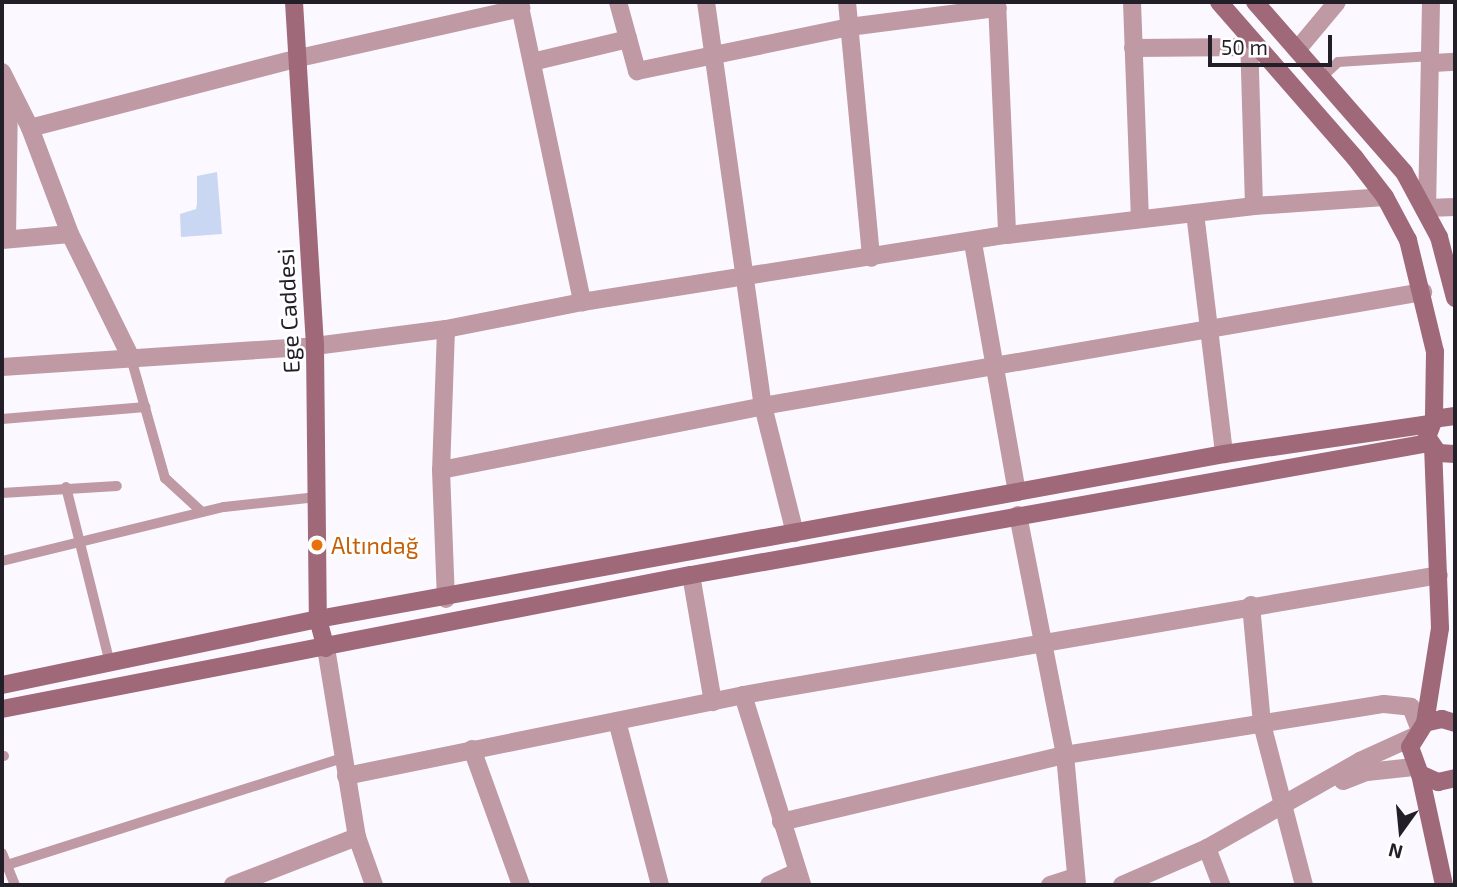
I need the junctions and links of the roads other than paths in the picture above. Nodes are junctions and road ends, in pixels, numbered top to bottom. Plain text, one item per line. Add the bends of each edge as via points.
1 (293, 2) edge
2 (618, 2) edge
3 (706, 2) edge
4 (847, 2) edge
5 (1132, 2) edge
6 (1219, 2) edge
7 (1255, 2) edge
8 (1337, 2) edge
9 (1431, 2) edge
10 (520, 5) edge
11 (998, 5) edge
12 (849, 27) junction
13 (628, 39) junction
14 (1248, 42) junction
15 (1133, 48) junction
16 (1297, 50) junction
17 (714, 52) junction
18 (299, 58) junction
19 (1433, 59) junction
20 (532, 62) junction
21 (1455, 62) edge
22 (2, 72) edge
23 (1321, 78) junction
24 (9, 89) junction
25 (5, 112) edge
26 (30, 128) junction
27 (1385, 197) junction
28 (1254, 205) junction
29 (1455, 207) edge
30 (1427, 208) junction
31 (1195, 213) junction
32 (1140, 218) junction
33 (70, 234) junction
34 (1007, 236) junction
35 (5, 240) edge
36 (973, 243) junction
37 (871, 258) junction
38 (747, 277) junction
39 (1423, 292) junction
40 (1455, 298) edge
41 (582, 302) junction
42 (446, 329) junction
43 (1212, 331) junction
44 (315, 346) junction
45 (131, 358) junction
46 (2, 367) edge
47 (994, 367) junction
48 (763, 406) junction
49 (145, 407) junction
50 (1455, 416) edge
51 (2, 419) edge
52 (1432, 422) junction
53 (1431, 446) junction
54 (1224, 454) junction
55 (1455, 454) edge
56 (441, 470) junction
57 (117, 486) dead end
58 (66, 487) junction
59 (1017, 492) junction
60 (2, 493) edge
61 (317, 497) junction
62 (202, 512) junction
63 (1018, 515) junction
64 (795, 533) junction
65 (80, 544) junction
66 (2, 561) edge
67 (691, 575) junction
68 (1439, 575) junction
69 (446, 599) junction
70 (1251, 605) junction
71 (318, 620) junction
72 (1041, 644) junction
73 (326, 648) junction
74 (110, 663) junction
75 (2, 685) edge
76 (743, 695) junction
77 (713, 702) junction
78 (2, 709) edge
79 (617, 722) junction
80 (1455, 723) edge
81 (1262, 724) junction
82 (1419, 729) junction
83 (472, 749) junction
84 (1065, 755) junction
85 (345, 767) junction
86 (1417, 771) junction
87 (1455, 778) edge
88 (1281, 804) junction
89 (780, 822) junction
90 (357, 837) junction
91 (1207, 848) junction
92 (2, 853) edge
93 (7, 865) junction
94 (799, 879) edge
95 (1076, 881) edge
96 (15, 885) edge
97 (233, 885) edge
98 (374, 885) edge
99 (521, 885) edge
100 (660, 885) edge
101 (769, 885) edge
102 (1050, 885) edge
103 (1122, 885) edge
104 (1221, 885) edge
105 (1304, 885) edge
106 (1444, 885) edge

1 - 18 main road, Ege Caddesi
2 - 13 street
3 - 17 street
4 - 12 street
5 - 15 street
6 - 14 main road
7 - 16 main road
8 - 16 street
9 - 19 street
10 - 18 street
10 - 20 street
11 - 12 street
11 - 34 street
12 - 17 street
12 - 37 street
13 - 17 street via 637,71
13 - 20 street
14 - 15 street
14 - 27 main road
14 - 28 street
15 - 32 street
16 - 23 main road
17 - 38 street
18 - 26 street
18 - 44 main road, Ege Caddesi
19 - 21 street
19 - 23 lane via 1338,62
19 - 30 street
20 - 41 street
22 - 24 street
23 - 30 main road via 1404,172
24 - 25 street
24 - 26 street
25 - 35 street
26 - 33 street
27 - 28 street
27 - 39 main road via 1408,240
28 - 31 street
29 - 30 street
30 - 40 main road
31 - 32 street
31 - 43 street
32 - 34 street
33 - 35 street
33 - 45 street
34 - 36 street
36 - 37 street
36 - 47 street
37 - 38 street
38 - 41 street
38 - 48 street
39 - 43 street
39 - 52 main road via 1436,352
41 - 42 street
42 - 44 street
42 - 56 street
43 - 47 street
43 - 54 street
44 - 45 street
44 - 61 main road, Ege Caddesi
45 - 46 street
45 - 49 lane
47 - 48 street
47 - 59 street
48 - 56 street
48 - 64 street
49 - 51 lane
49 - 62 lane via 165,478
50 - 52 main road
52 - 53 main road
52 - 54 main road
53 - 55 main road via 1444,455
53 - 63 main road
53 - 68 main road
54 - 59 main road
56 - 69 street
57 - 58 lane
58 - 60 lane
58 - 65 lane
59 - 64 main road
61 - 62 lane
61 - 71 main road, Ege Caddesi
62 - 65 lane
63 - 67 main road
63 - 72 street
64 - 69 main road
65 - 66 lane
65 - 74 lane
67 - 73 main road
67 - 77 street
68 - 70 street
68 - 82 main road via 1440,628
69 - 71 main road
70 - 72 street
70 - 81 street
71 - 73 main road, Ege Caddesi
71 - 74 main road
72 - 76 street
72 - 84 street
73 - 78 main road
73 - 85 street
74 - 75 main road
76 - 77 street
76 - 89 street
77 - 79 street
79 - 83 street
79 - 100 street
80 - 82 main road via 1442,719
81 - 82 street via 1384,704 1411,707
81 - 84 street
81 - 88 street
82 - 86 main road via 1410,747
82 - 88 street
83 - 85 street
83 - 99 street
84 - 89 street
84 - 95 street
85 - 90 street
85 - 93 lane
86 - 87 main road via 1438,782
86 - 88 street via 1367,772
86 - 106 main road
88 - 91 street
88 - 105 street
89 - 94 street
90 - 97 street
90 - 98 street
91 - 103 street
91 - 104 street
92 - 93 lane
93 - 96 lane
94 - 101 street
95 - 102 street

